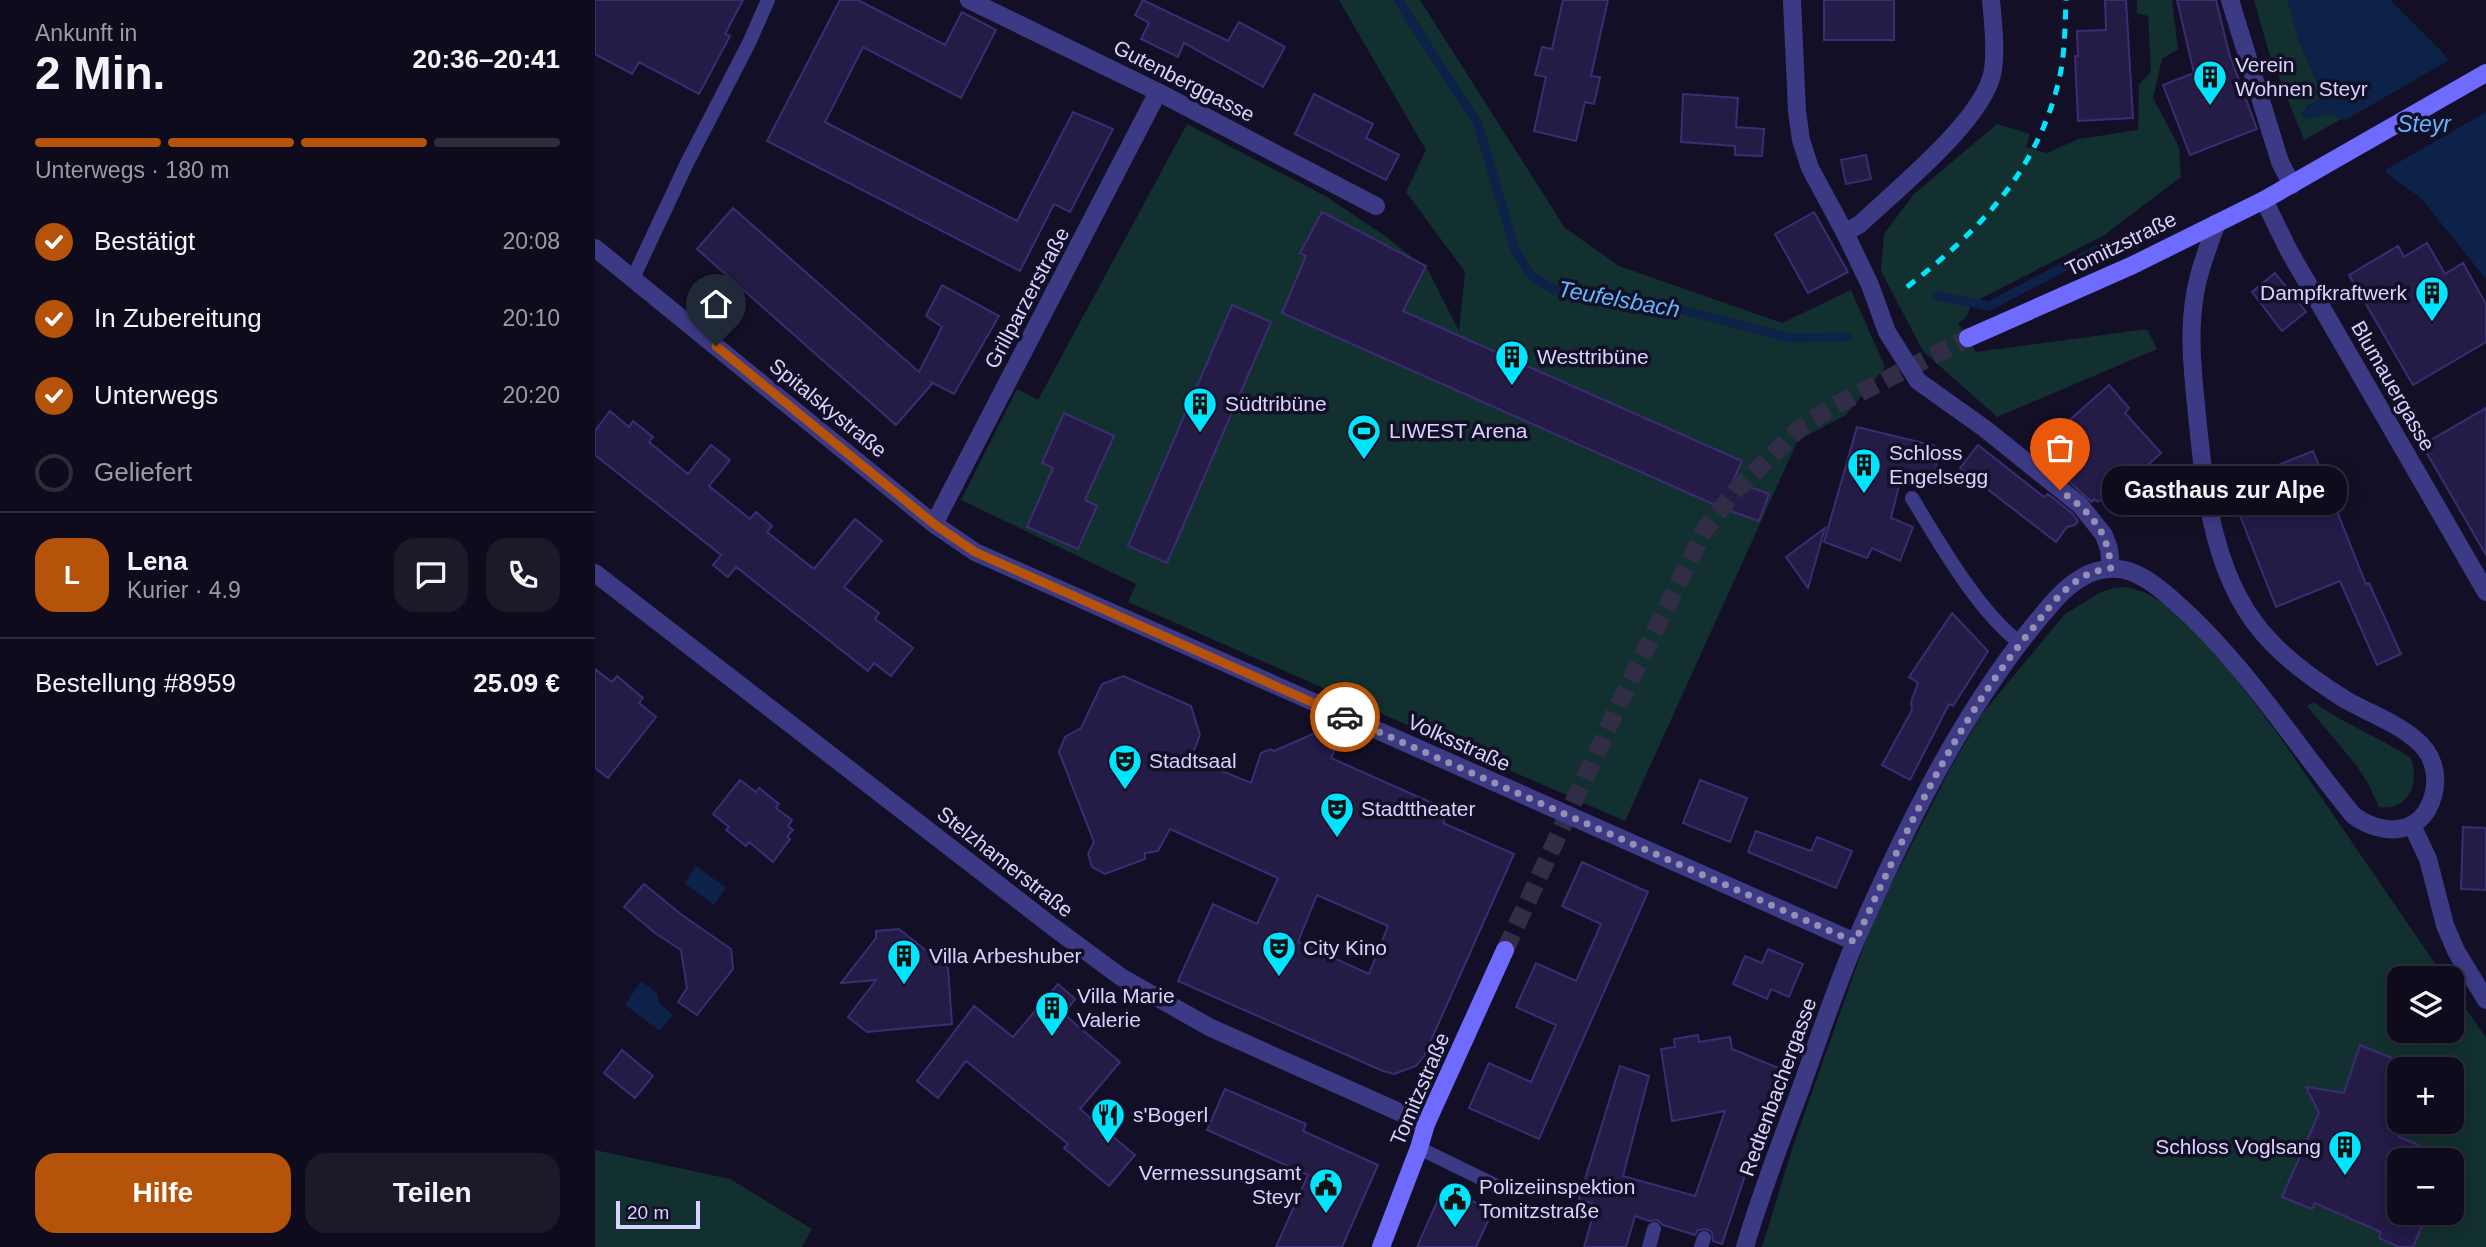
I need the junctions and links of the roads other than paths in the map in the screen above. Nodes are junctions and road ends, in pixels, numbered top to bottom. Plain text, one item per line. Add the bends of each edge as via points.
1 (768, 0) edge
2 (969, 0) edge
3 (1792, 0) edge
4 (1991, 0) edge
5 (2230, 0) edge
6 (2486, 73) edge
7 (1158, 92) junction
8 (2292, 185) junction
9 (2264, 200) junction
10 (1376, 206) dead end
11 (2217, 223) junction
12 (1845, 233) junction
13 (595, 248) edge
14 (633, 278) junction
15 (1968, 338) tunnel mouth
16 (1912, 498) dead end
17 (934, 524) junction
18 (2111, 568) junction
19 (595, 573) edge
20 (2486, 593) edge
21 (2020, 643) junction
22 (2412, 825) junction
23 (1855, 942) junction
24 (1506, 950) tunnel mouth
25 (2486, 1000) edge
26 (1426, 1124) junction
27 (1419, 1148) junction
28 (1503, 1189) dead end
29 (1654, 1229) dead end
30 (1381, 1247) edge
31 (1649, 1247) edge
32 (1745, 1247) edge

1 - 14 lane
2 - 7 street, Gutenberggasse
3 - 12 street via 1801,140 1810,168
4 - 12 street via 1993,72 1983,98 1964,125
5 - 8 street via 2280,162
6 - 8 main road, Tomitzstraße
7 - 10 street, Gutenberggasse
7 - 17 street, Grillparzerstraße
8 - 9 main road, Tomitzstraße
9 - 11 main road, Tomitzstraße
9 - 20 street, Blumauergasse
11 - 15 main road, Tomitzstraße
11 - 22 street via 2195,291 2191,353 2203,465 2222,559 2252,618 2270,642 2321,683 2427,750 2436,780 2433,799
12 - 18 street via 1887,332 1918,381 2080,505 2104,535
13 - 14 street, Spitalskystraße
14 - 17 street, Spitalskystraße
16 - 21 lane via 2000,628
17 - 23 street, Volksstraße via 987,557
18 - 21 street, Redtenbachergasse via 2072,584
18 - 22 street via 2143,577 2189,614 2263,697 2353,815 2383,831
19 - 26 street, Stelzhamerstraße via 1121,977 1209,1027
21 - 23 street, Redtenbachergasse via 1944,761
22 - 25 street via 2428,859 2445,925
23 - 32 street, Redtenbachergasse
24 - 26 main road, Tomitzstraße
26 - 27 main road, Tomitzstraße
27 - 28 lane
27 - 30 main road, Tomitzstraße
29 - 31 lane

